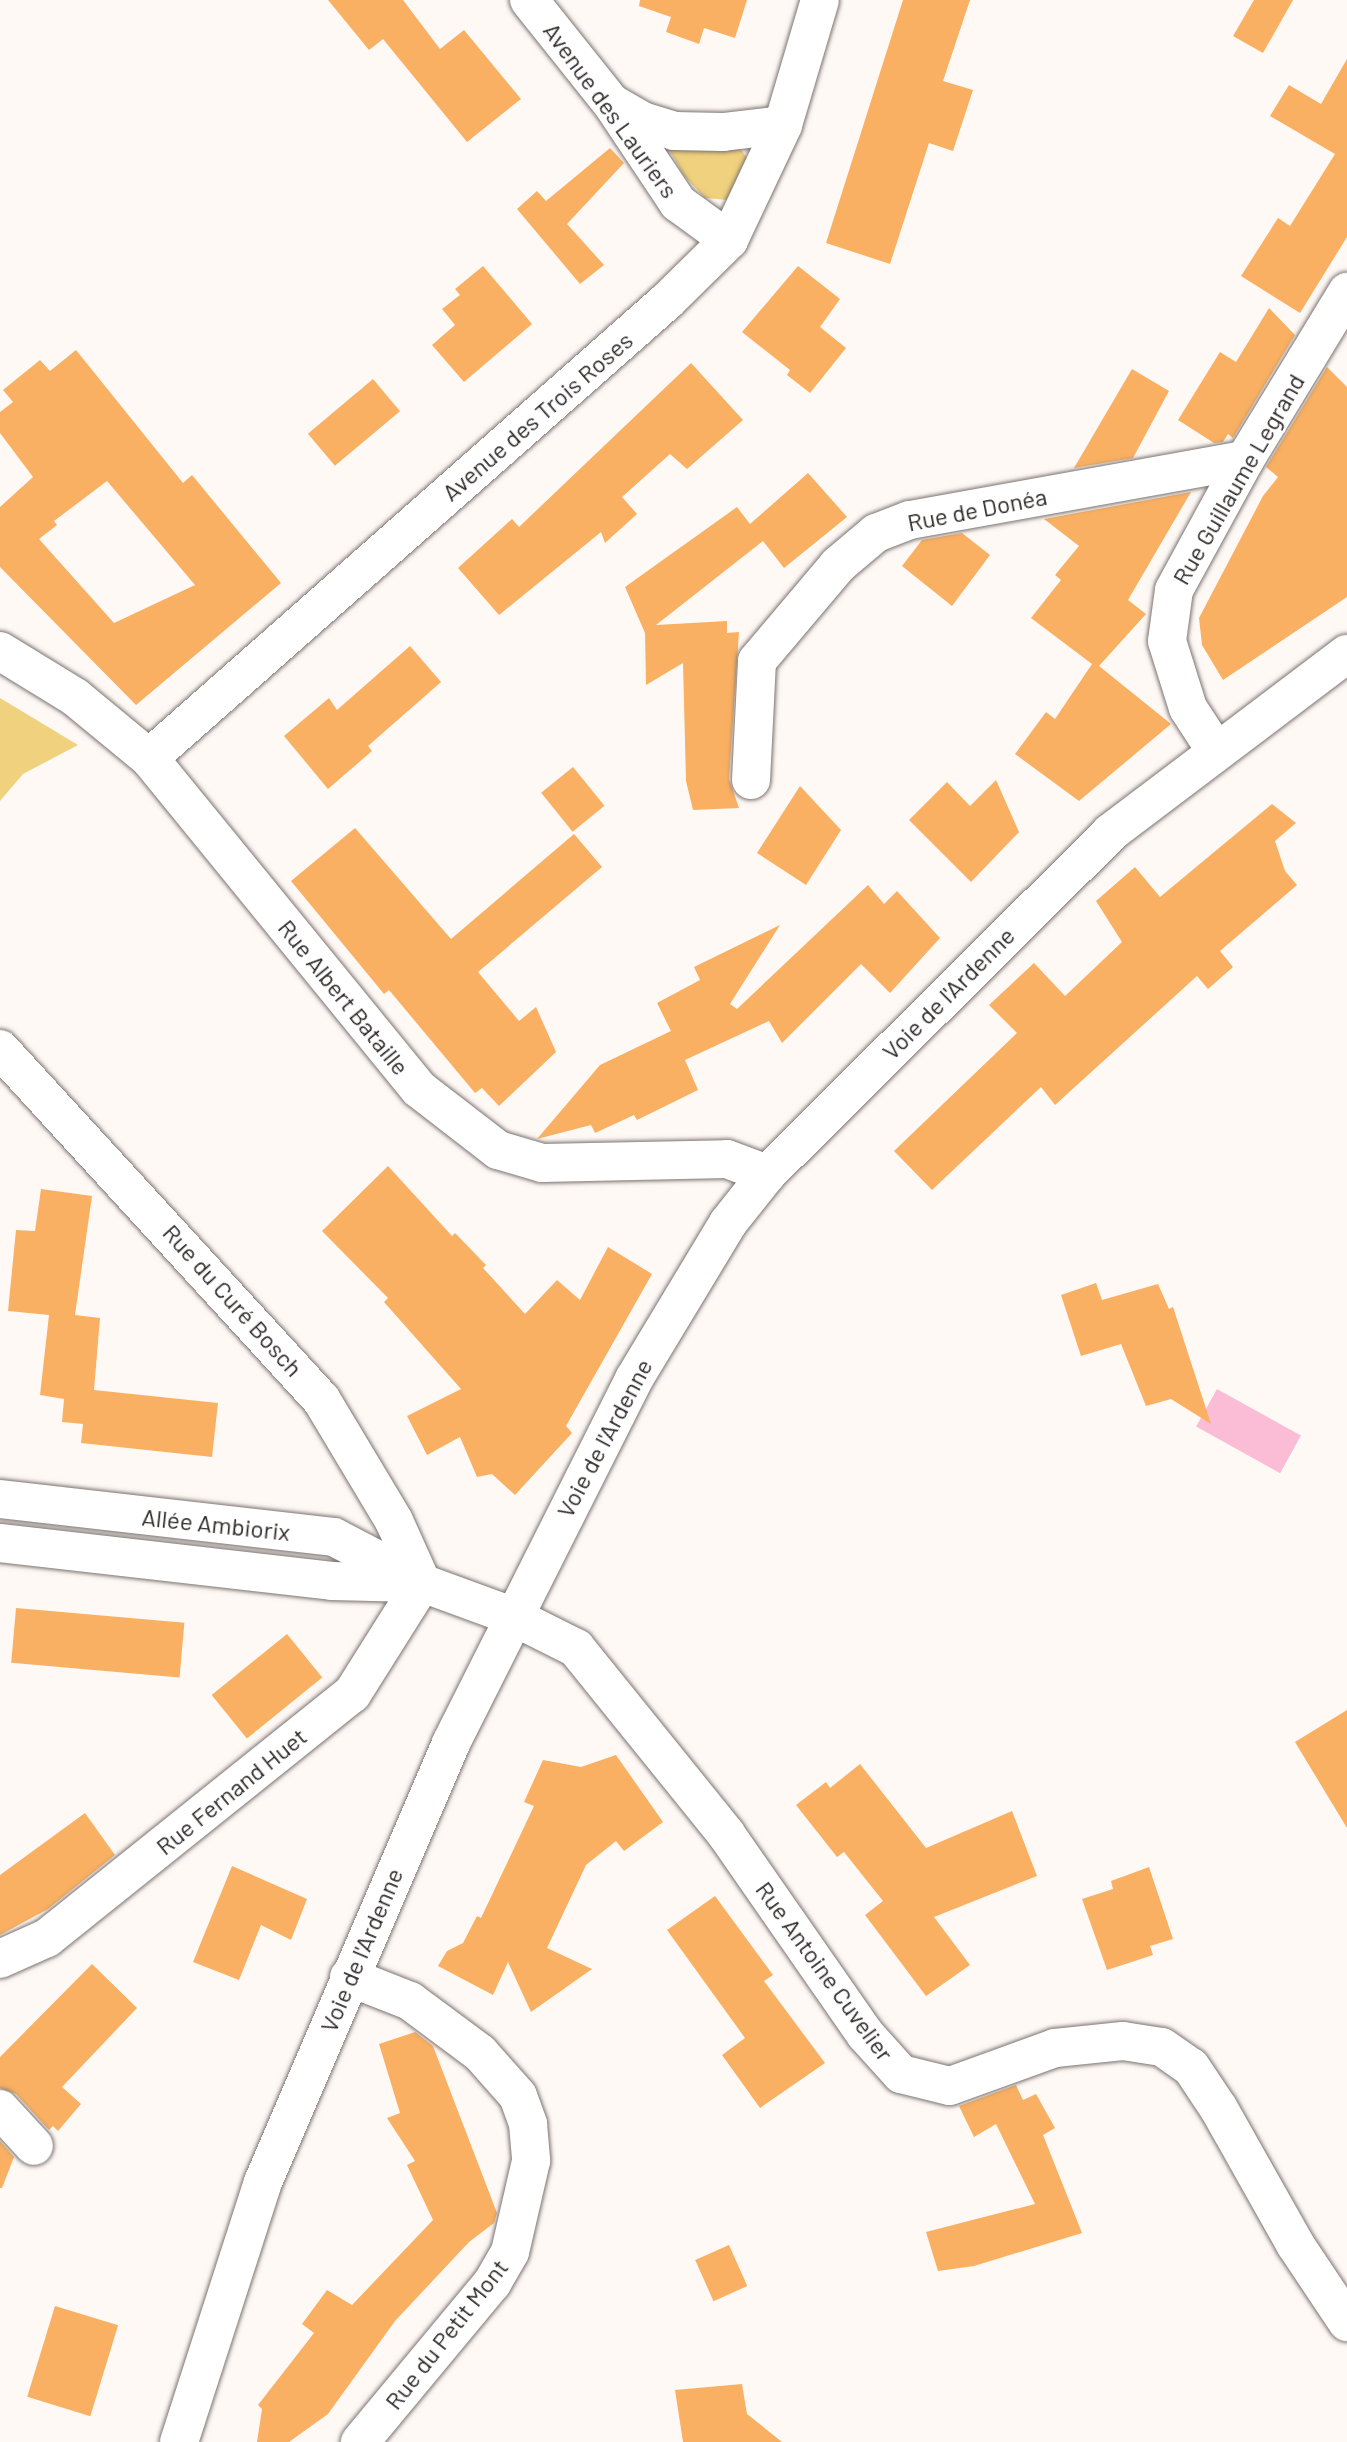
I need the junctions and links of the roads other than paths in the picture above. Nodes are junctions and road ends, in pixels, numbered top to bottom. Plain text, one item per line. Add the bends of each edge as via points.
1 (529, 0) edge
2 (820, 0) edge
3 (612, 104) junction
4 (783, 125) junction
5 (729, 240) junction
6 (1347, 292) edge
7 (1245, 460) junction
8 (0, 651) edge
9 (1347, 654) edge
10 (1216, 751) junction
11 (149, 758) junction
12 (751, 780) dead end
13 (0, 1049) edge
14 (767, 1174) junction
15 (0, 1499) edge
16 (0, 1543) edge
17 (422, 1583) junction
18 (512, 1616) junction
19 (0, 1959) edge
20 (349, 1977) junction
21 (0, 2109) edge
22 (34, 2146) dead end
23 (1347, 2322) edge
24 (180, 2442) edge
25 (360, 2442) edge

1 - 3 street, Avenue des Lauriers
2 - 4 street, Avenue des Trois Roses
3 - 4 street via 642,121 674,131 723,132
3 - 5 street, Avenue des Lauriers via 678,203
4 - 5 street, Avenue des Trois Roses
5 - 11 street, Avenue des Trois Roses via 667,301
6 - 7 street, Rue Guillaume Legrand
7 - 10 street, Rue Guillaume Legrand via 1174,590 1167,641 1188,708
7 - 12 street, Rue de Donéa via 910,520 876,533 838,565 757,661
8 - 11 street, Rue Albert Bataille via 75,697
9 - 10 street, Voie de l'Ardenne
10 - 14 street, Voie de l'Ardenne via 1110,833
11 - 14 street, Rue Albert Bataille via 419,1089 498,1150 542,1163 727,1159
13 - 17 street, Rue du Curé Bosch via 321,1399 394,1521
14 - 18 street, Voie de l'Ardenne via 728,1223 634,1379
15 - 17 street, Allée Ambiorix via 334,1537
16 - 17 street, Allée Ambiorix via 332,1581
17 - 18 street, Allée Ambiorix
17 - 19 street, Rue Fernand Huet via 352,1694 47,1938
18 - 20 street, Voie de l'Ardenne
18 - 23 street, Rue Antoine Cuvelier via 576,1648 628,1709 726,1834 865,2034 901,2074 950,2086 1055,2048 1123,2041 1162,2047 1191,2067 1295,2244
20 - 24 street, Voie de l'Ardenne via 263,2182
20 - 25 street, Rue du Petit Mont via 410,2001 480,2053 518,2096 528,2124 531,2161 510,2252 492,2283
21 - 22 street

